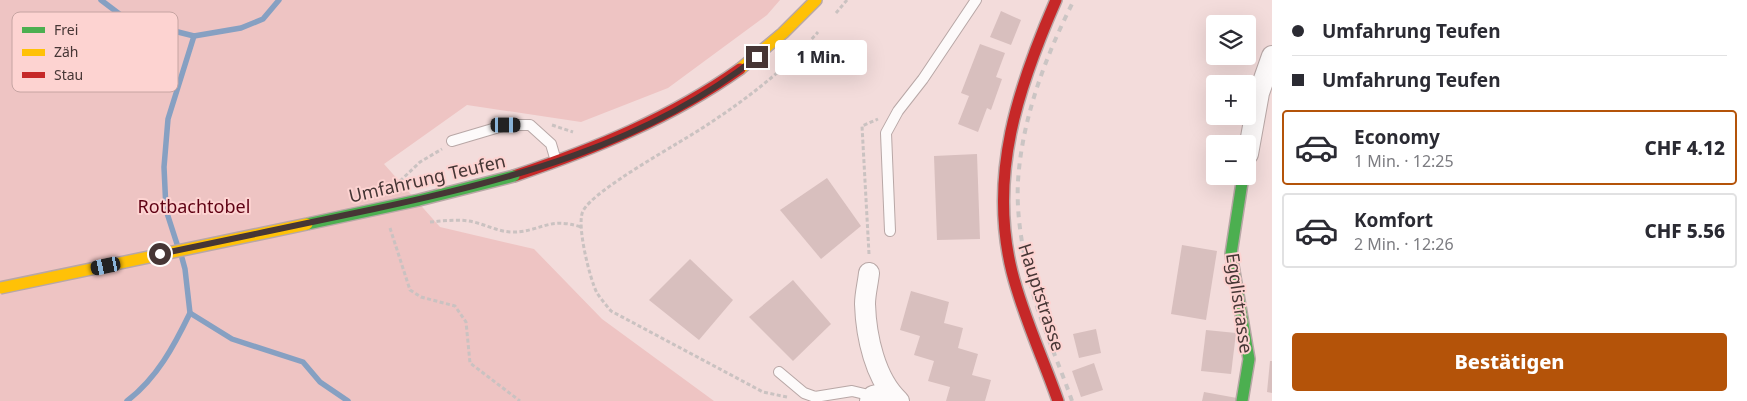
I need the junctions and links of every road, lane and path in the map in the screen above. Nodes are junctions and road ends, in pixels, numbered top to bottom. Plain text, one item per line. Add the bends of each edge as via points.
1 (816, 0) edge
2 (976, 0) edge
3 (1056, 0) edge
4 (1272, 56) edge
5 (898, 111) junction
6 (530, 125) junction
7 (582, 130) dead end
8 (1251, 135) edge
9 (452, 141) joint
10 (557, 162) junction
11 (398, 184) dead end
12 (1241, 185) edge
13 (589, 203) dead end
14 (389, 222) dead end
15 (422, 223) dead end
16 (581, 227) junction
17 (890, 231) dead end
18 (869, 273) joint
19 (0, 288) edge
20 (779, 372) dead end
21 (804, 394) junction
22 (883, 397) edge
23 (520, 401) edge
24 (1058, 401) edge
25 (1242, 401) edge

1 - 10 main road, Umfahrung Teufen via 772,45 705,94 622,137
2 - 5 lane
3 - 24 main road, Hauptstrasse via 1013,109 1006,145 1002,198 1003,225 1012,272
4 - 8 street via 1259,93
5 - 17 lane via 886,133
5 - 18 path via 862,126
6 - 7 path via 544,122 574,132
6 - 9 lane via 506,125
6 - 10 lane via 551,144
9 - 11 path via 406,173
10 - 19 main road, Umfahrung Teufen, bridge via 410,202
12 - 25 main road, Egglistrasse via 1231,254 1248,359
13 - 16 path via 582,212
14 - 23 path via 410,290 421,297 455,306 466,322 470,363
15 - 16 path via 467,221 508,232 552,222 567,222
16 - 21 path via 596,292 611,311 763,392 793,399
18 - 22 street via 865,302 868,331
20 - 21 lane
21 - 22 lane via 815,397 852,391

